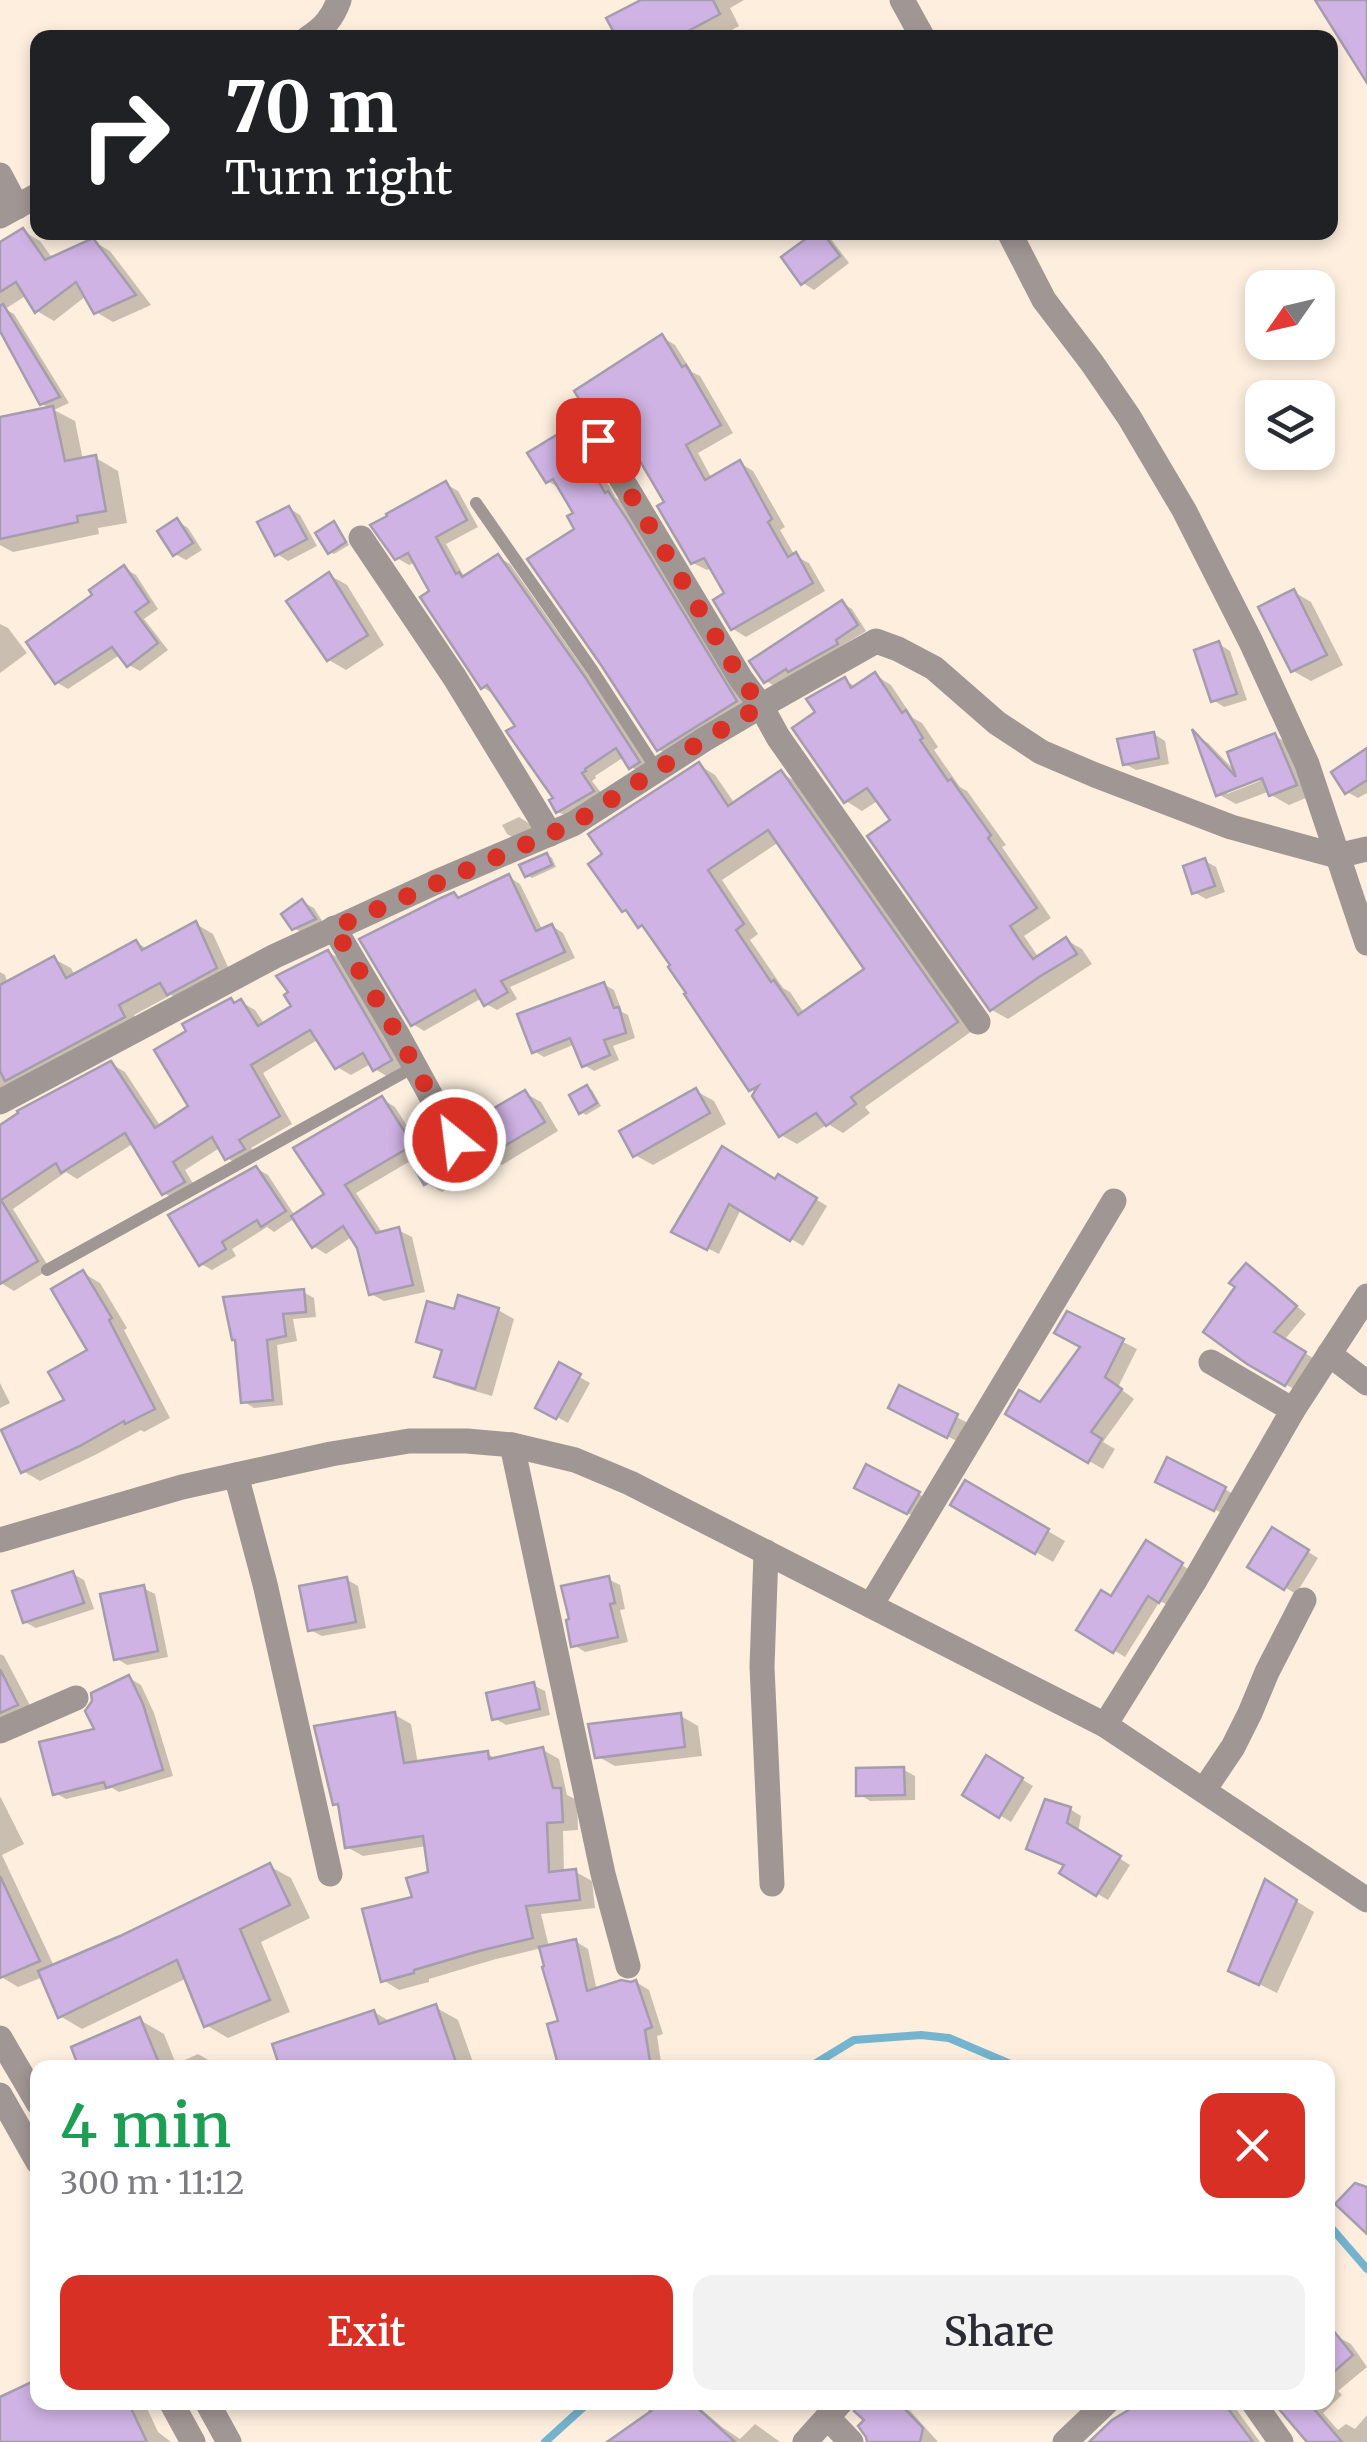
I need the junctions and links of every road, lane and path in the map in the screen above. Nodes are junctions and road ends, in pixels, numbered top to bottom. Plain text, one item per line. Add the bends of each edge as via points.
1 (339, 0) edge
2 (902, 0) edge
3 (319, 30) edge
4 (919, 30) edge
5 (0, 175) edge
6 (18, 206) edge
7 (1014, 240) edge
8 (598, 440) dead end
9 (476, 503) dead end
10 (360, 538) dead end
11 (761, 706) junction
12 (657, 770) junction
13 (550, 834) junction
14 (1367, 849) edge
15 (1338, 856) junction
16 (334, 928) junction
17 (1367, 944) edge
18 (978, 1022) dead end
19 (414, 1067) junction
20 (0, 1102) edge
21 (455, 1140) dead end
22 (1114, 1201) dead end
23 (46, 1270) dead end
24 (1367, 1296) edge
25 (1329, 1354) junction
26 (1211, 1362) dead end
27 (1367, 1384) edge
28 (1293, 1410) junction
29 (512, 1444) junction
30 (236, 1476) junction
31 (0, 1540) edge
32 (766, 1552) junction
33 (1304, 1600) dead end
34 (871, 1605) junction
35 (76, 1698) dead end
36 (1105, 1725) junction
37 (0, 1731) edge
38 (1204, 1790) junction
39 (330, 1874) dead end
40 (772, 1884) dead end
41 (1367, 1900) edge
42 (628, 1966) dead end
43 (0, 2038) edge
44 (30, 2089) edge
45 (0, 2095) edge
46 (30, 2148) edge
47 (175, 2410) edge
48 (211, 2410) edge
49 (834, 2410) edge
50 (1098, 2410) edge
51 (1259, 2410) edge
52 (193, 2442) edge
53 (229, 2442) edge
54 (806, 2442) edge
55 (851, 2442) edge
56 (1064, 2442) edge
57 (1281, 2442) edge

1 - 3 street
2 - 4 street
5 - 6 street
7 - 15 street via 1044,300 1129,417 1184,510 1294,736
8 - 11 street
9 - 12 lane
10 - 13 street
11 - 12 street
11 - 15 street via 876,642 934,668 1041,752 1231,827
11 - 18 street
12 - 13 street
13 - 16 street
14 - 15 street
15 - 17 street
16 - 19 street
16 - 20 street
19 - 21 street
19 - 23 lane
22 - 34 street
24 - 25 street
25 - 27 street
25 - 28 street
26 - 28 street
28 - 36 street
29 - 30 street via 409,1441
29 - 32 street via 630,1483
29 - 42 street
30 - 31 street
30 - 39 street
32 - 34 street
32 - 40 street via 762,1667
33 - 38 street via 1233,1748
34 - 36 street
35 - 37 street
36 - 38 street
38 - 41 street
43 - 44 street
45 - 46 street
47 - 52 street
48 - 53 street
49 - 54 street
49 - 55 street
50 - 56 street
51 - 57 street

